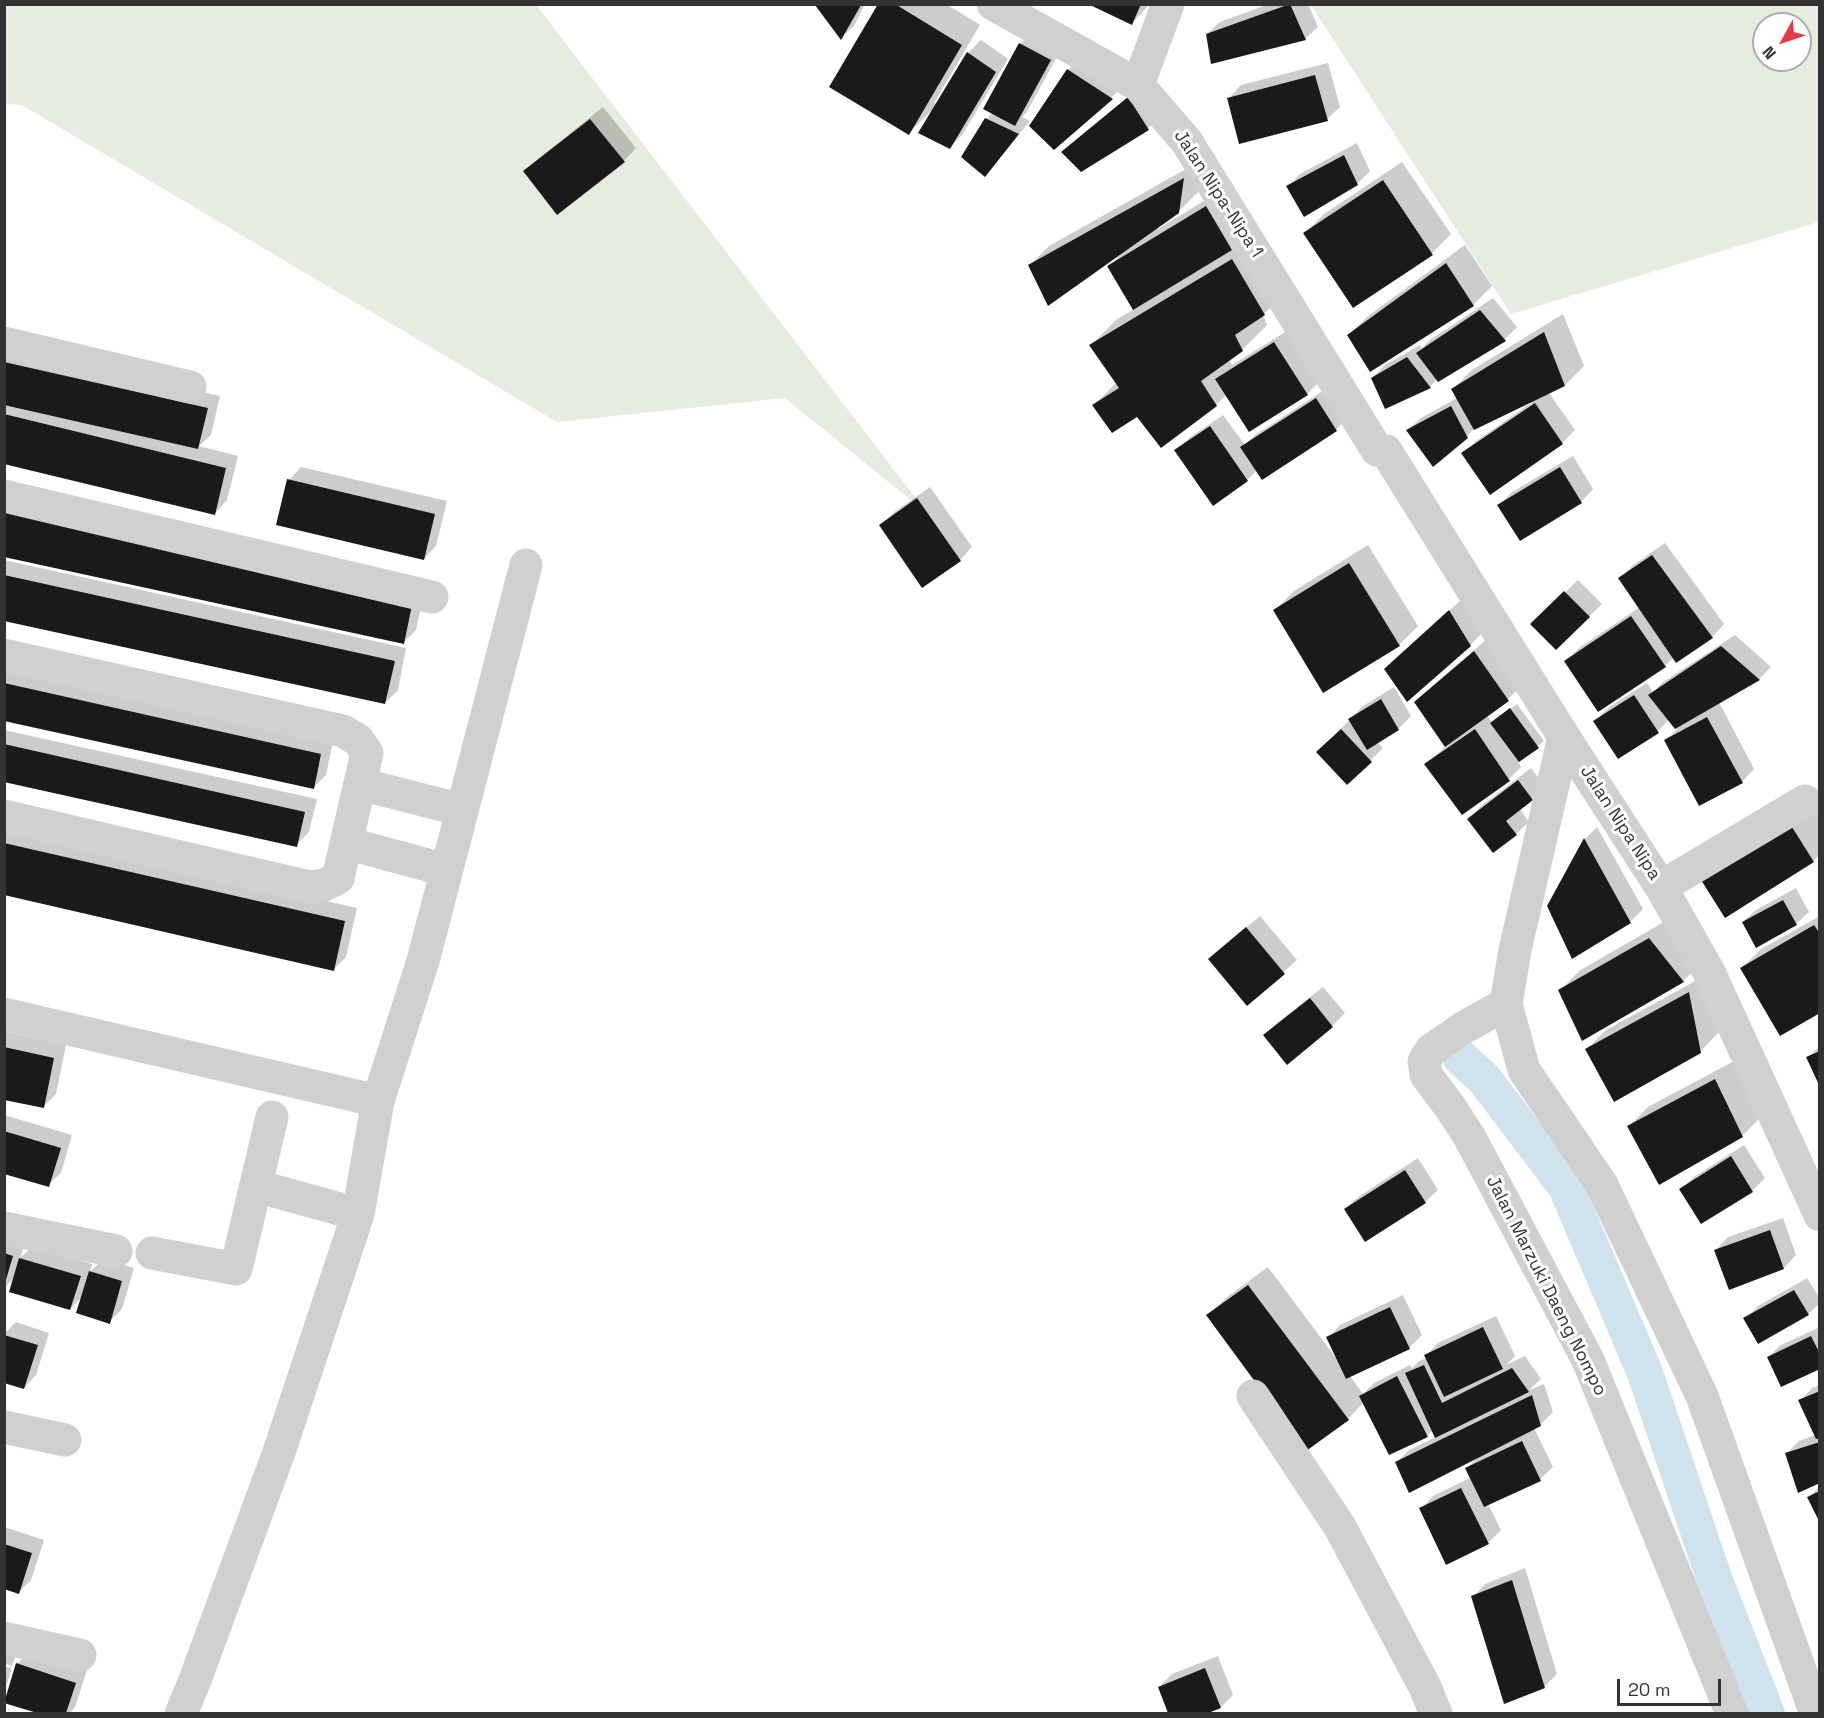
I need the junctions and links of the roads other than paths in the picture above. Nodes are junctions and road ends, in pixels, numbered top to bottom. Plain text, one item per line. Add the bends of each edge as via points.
1 (993, 4) edge
2 (1168, 4) edge
3 (1138, 85) junction
4 (4, 343) edge
5 (190, 387) dead end
6 (1382, 451) joint
7 (4, 496) edge
8 (526, 565) dead end
9 (432, 597) dead end
10 (4, 655) edge
11 (1564, 737) junction
12 (360, 784) junction
13 (1805, 801) dead end
14 (462, 810) junction
15 (4, 816) edge
16 (346, 843) junction
17 (446, 870) junction
18 (1661, 887) junction
19 (1506, 1004) junction
20 (4, 1014) edge
21 (378, 1101) junction
22 (272, 1117) dead end
23 (256, 1186) junction
24 (358, 1214) junction
25 (1820, 1215) edge
26 (4, 1228) edge
27 (116, 1251) dead end
28 (152, 1253) dead end
29 (1253, 1396) dead end
30 (4, 1427) edge
31 (65, 1440) dead end
32 (4, 1638) edge
33 (80, 1655) dead end
34 (181, 1713) edge
35 (1437, 1713) edge
36 (1732, 1713) edge
37 (1816, 1713) edge

1 - 3 street, Jalan Nipa-Nipa 1
2 - 3 street
3 - 6 street, Jalan Nipa-Nipa 1 via 1187,142
4 - 5 street
6 - 11 street, Jalan Nipa Nipa
7 - 9 street
8 - 14 street
10 - 12 street via 344,731 358,740 367,753
11 - 18 street, Jalan Nipa Nipa
11 - 19 street
12 - 14 street
12 - 16 street
13 - 18 street
14 - 17 street
15 - 16 street via 310,887 338,878
16 - 17 street
17 - 21 street via 423,961
18 - 25 street, Jalan Nipa Nipa via 1709,972
19 - 36 street, Jalan Marzuki Daeng Nompo via 1431,1050 1424,1061 1426,1075 1469,1136 1588,1360
19 - 37 street via 1524,1070 1602,1185 1702,1396
20 - 21 street
21 - 24 street
22 - 23 street
23 - 24 street
23 - 28 street via 236,1269
24 - 34 street via 279,1452
26 - 27 street
29 - 35 street via 1340,1527
30 - 31 street
32 - 33 street

